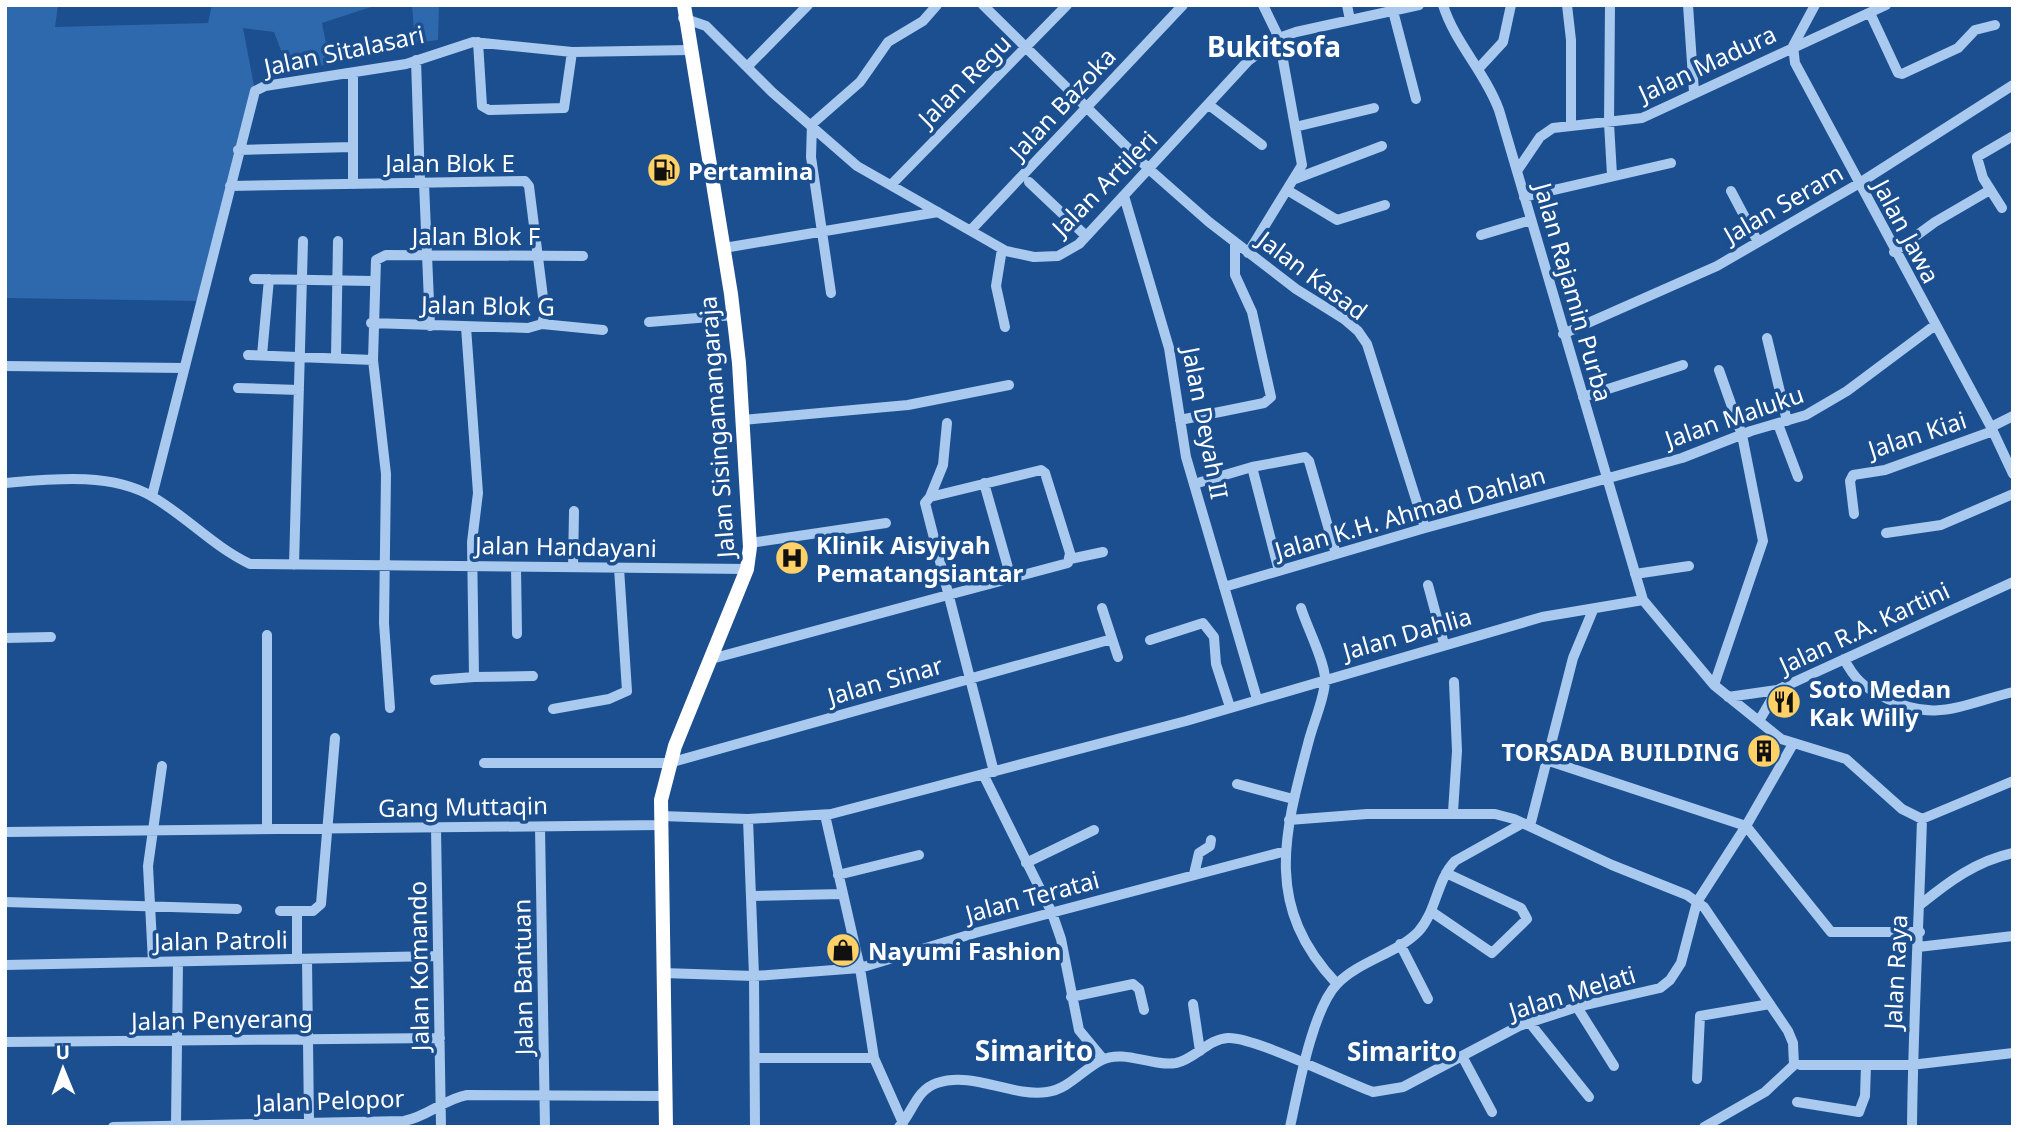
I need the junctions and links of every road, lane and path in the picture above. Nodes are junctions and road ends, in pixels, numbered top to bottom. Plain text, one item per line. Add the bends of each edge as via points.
1 (808, 5) edge
2 (937, 5) edge
3 (983, 5) edge
4 (1067, 5) edge
5 (1183, 5) edge
6 (1263, 5) edge
7 (1347, 5) edge
8 (1419, 5) edge
9 (1443, 5) edge
10 (1511, 5) edge
11 (1567, 5) edge
12 (1610, 5) edge
13 (1688, 5) edge
14 (1815, 5) edge
15 (1886, 5) edge
16 (684, 11) edge
17 (1393, 11) junction
18 (1870, 13) junction
19 (1350, 20) junction
20 (1995, 25) dead end
21 (1279, 38) junction
22 (478, 42) junction
23 (1793, 46) junction
24 (1026, 47) junction
25 (690, 50) junction
26 (572, 52) junction
27 (416, 60) junction
28 (747, 67) junction
29 (1479, 68) junction
30 (352, 74) junction
31 (2013, 85) edge
32 (1694, 93) junction
33 (1416, 99) dead end
34 (1209, 105) junction
35 (1087, 107) junction
36 (1374, 108) dead end
37 (1609, 123) junction
38 (812, 124) junction
39 (1571, 124) junction
40 (1295, 127) junction
41 (2013, 136) edge
42 (1262, 145) dead end
43 (1382, 146) dead end
44 (353, 147) junction
45 (239, 150) junction
46 (1671, 163) dead end
47 (1150, 170) junction
48 (1517, 171) junction
49 (1612, 175) junction
50 (1295, 179) junction
51 (1029, 182) dead end
52 (422, 183) junction
53 (353, 184) junction
54 (1858, 184) junction
55 (891, 185) junction
56 (229, 186) junction
57 (1287, 190) junction
58 (1990, 190) junction
59 (1731, 191) dead end
60 (1124, 196) junction
61 (1524, 197) junction
62 (1385, 205) dead end
63 (2002, 208) dead end
64 (939, 212) junction
65 (1531, 220) junction
66 (971, 230) junction
67 (822, 232) junction
68 (1481, 235) dead end
69 (1086, 236) junction
70 (303, 241) dead end
71 (338, 241) dead end
72 (1758, 242) junction
73 (1235, 243) junction
74 (724, 248) junction
75 (1002, 249) junction
76 (1894, 252) junction
77 (1248, 253) junction
78 (583, 256) dead end
79 (427, 257) junction
80 (536, 257) junction
81 (254, 279) dead end
82 (269, 279) junction
83 (302, 280) junction
84 (338, 280) junction
85 (373, 281) junction
86 (831, 293) dead end
87 (734, 315) junction
88 (649, 322) dead end
89 (372, 323) junction
90 (542, 324) junction
91 (429, 326) junction
92 (1934, 326) junction
93 (466, 327) junction
94 (1005, 327) dead end
95 (603, 330) dead end
96 (1563, 334) junction
97 (1767, 338) dead end
98 (248, 355) dead end
99 (262, 355) junction
100 (299, 355) junction
101 (336, 357) junction
102 (373, 360) junction
103 (1683, 365) dead end
104 (5, 366) edge
105 (184, 368) junction
106 (1719, 370) dead end
107 (1009, 385) dead end
108 (238, 388) dead end
109 (299, 390) junction
110 (1583, 397) junction
111 (2013, 416) edge
112 (743, 420) junction
113 (1180, 420) junction
114 (1783, 422) junction
115 (947, 423) dead end
116 (1992, 429) junction
117 (1742, 435) junction
118 (1252, 467) junction
119 (2013, 474) edge
120 (1608, 477) junction
121 (1798, 477) dead end
122 (5, 483) edge
123 (984, 483) junction
124 (1194, 484) junction
125 (2013, 494) edge
126 (152, 496) junction
127 (930, 497) junction
128 (574, 511) dead end
129 (1854, 514) dead end
130 (886, 523) dead end
131 (1425, 528) junction
132 (1886, 533) dead end
133 (750, 543) junction
134 (1103, 552) dead end
135 (1336, 554) junction
136 (1070, 559) junction
137 (294, 565) junction
138 (385, 565) junction
139 (473, 566) junction
140 (1689, 566) dead end
141 (516, 567) junction
142 (573, 567) junction
143 (619, 568) junction
144 (747, 569) junction
145 (1279, 571) junction
146 (1635, 574) junction
147 (1011, 578) junction
148 (2013, 582) edge
149 (1428, 585) dead end
150 (1224, 587) junction
151 (947, 595) junction
152 (1643, 600) junction
153 (1102, 608) dead end
154 (1301, 608) dead end
155 (1593, 610) junction
156 (517, 634) dead end
157 (267, 635) dead end
158 (51, 637) dead end
159 (5, 638) edge
160 (1112, 639) junction
161 (1150, 639) dead end
162 (1444, 644) junction
163 (1118, 657) dead end
164 (711, 659) junction
165 (1844, 659) junction
166 (533, 676) dead end
167 (474, 677) junction
168 (969, 679) junction
169 (1325, 679) junction
170 (435, 680) dead end
171 (1454, 682) dead end
172 (1714, 685) junction
173 (1777, 690) junction
174 (2013, 692) edge
175 (1728, 697) junction
176 (1257, 699) junction
177 (390, 708) dead end
178 (1230, 708) junction
179 (553, 709) dead end
180 (1759, 721) junction
181 (335, 738) dead end
182 (1793, 744) junction
183 (1546, 760) junction
184 (668, 762) junction
185 (484, 763) dead end
186 (162, 766) dead end
187 (994, 772) junction
188 (983, 774) junction
189 (2013, 781) edge
190 (1237, 784) dead end
191 (1293, 799) junction
192 (1453, 811) junction
193 (825, 815) junction
194 (748, 819) junction
195 (1922, 819) junction
196 (1289, 820) junction
197 (661, 821) junction
198 (1526, 824) junction
199 (1746, 826) junction
200 (540, 827) junction
201 (436, 828) junction
202 (267, 829) junction
203 (328, 829) junction
204 (1094, 830) dead end
205 (154, 831) junction
206 (5, 832) edge
207 (1211, 840) dead end
208 (1286, 851) junction
209 (2013, 853) edge
210 (919, 855) dead end
211 (1026, 863) junction
212 (1446, 873) junction
213 (1194, 874) junction
214 (838, 875) junction
215 (842, 894) junction
216 (751, 896) junction
217 (5, 902) edge
218 (1696, 902) junction
219 (1920, 905) junction
220 (148, 906) junction
221 (237, 909) dead end
222 (280, 911) dead end
223 (297, 911) junction
224 (1432, 912) junction
225 (1052, 913) junction
226 (1920, 932) junction
227 (2013, 936) edge
228 (1400, 944) junction
229 (1918, 947) junction
230 (438, 956) junction
231 (302, 959) junction
232 (153, 962) junction
233 (178, 962) junction
234 (5, 965) edge
235 (860, 968) junction
236 (663, 973) junction
237 (754, 976) junction
238 (1337, 984) junction
239 (1071, 997) junction
240 (1428, 999) dead end
241 (1193, 1004) dead end
242 (1770, 1004) junction
243 (1577, 1007) junction
244 (1144, 1010) dead end
245 (1529, 1022) junction
246 (440, 1038) junction
247 (309, 1039) junction
248 (177, 1041) junction
249 (5, 1042) edge
250 (1200, 1051) junction
251 (2013, 1053) edge
252 (1462, 1056) junction
253 (755, 1058) junction
254 (874, 1058) junction
255 (1103, 1059) junction
256 (1305, 1065) junction
257 (1800, 1065) dead end
258 (1866, 1065) junction
259 (1911, 1065) junction
260 (1614, 1066) dead end
261 (1697, 1079) dead end
262 (665, 1096) junction
263 (545, 1097) junction
264 (1589, 1097) dead end
265 (1797, 1102) dead end
266 (441, 1104) junction
267 (1492, 1112) dead end
268 (309, 1122) junction
269 (176, 1124) junction
270 (324, 1125) edge
271 (901, 1125) edge
272 (115, 1126) edge
273 (441, 1127) edge
274 (545, 1127) edge
275 (666, 1127) edge
276 (755, 1127) edge
277 (1290, 1127) edge
278 (1704, 1127) edge
279 (1912, 1127) edge

1 - 28 street
2 - 38 street via 923,21 888,42 860,82
3 - 24 street, Jalan Kasad
4 - 24 street, Jalan Regu
5 - 35 street, Jalan Bazoka
6 - 21 street
7 - 19 street
8 - 17 street, Jalan Artileri
9 - 29 street, Jalan Rajamin Purba via 1448,22
10 - 29 street via 1503,42
11 - 39 street
12 - 37 street
13 - 32 street
14 - 23 street
15 - 18 street, Jalan Madura
16 - 25 highway, Jalan Sisingamangaraja
16 - 28 street, Jalan Artileri
17 - 19 street, Jalan Artileri
17 - 33 street
18 - 20 street via 1892,65 1902,74 1958,48 1975,30
18 - 23 street, Jalan Madura
19 - 21 street, Jalan Artileri
21 - 34 street, Jalan Artileri via 1248,61
21 - 40 street
22 - 26 street, Jalan Sitalasari
22 - 26 street via 481,100 489,110 564,108
22 - 27 street, Jalan Sitalasari
23 - 32 street, Jalan Madura
23 - 54 street, Jalan Jawa via 1800,74
24 - 35 street, Jalan Kasad
24 - 55 street, Jalan Regu
25 - 26 street, Jalan Sitalasari
25 - 74 highway, Jalan Sisingamangaraja
27 - 30 street, Jalan Sitalasari
27 - 52 street
28 - 38 street, Jalan Artileri
29 - 48 street, Jalan Rajamin Purba via 1499,110
30 - 44 street
30 - 45 street, Jalan Sitalasari via 265,86 255,92
31 - 54 street, Jalan Seram
32 - 37 street, Jalan Madura via 1642,118
34 - 42 street
34 - 47 street, Jalan Artileri
35 - 47 street, Jalan Kasad
35 - 66 street, Jalan Bazoka
36 - 40 street
37 - 39 street, Jalan Madura
37 - 49 street
38 - 55 street, Jalan Artileri via 857,166
38 - 67 street via 811,157
39 - 48 street, Jalan Madura via 1540,137
40 - 50 street via 1302,165
41 - 58 street via 1977,157
43 - 50 street
44 - 45 street
44 - 53 street
45 - 56 street, Jalan Sitalasari
46 - 49 street
47 - 60 street, Jalan Artileri
47 - 73 street, Jalan Kasad
48 - 61 street, Jalan Rajamin Purba
49 - 61 street
50 - 57 street
51 - 69 street
52 - 53 street, Jalan Blok E
52 - 79 street
52 - 80 street, Jalan Blok E via 528,183
53 - 56 street, Jalan Blok E
54 - 72 street, Jalan Seram
54 - 76 street, Jalan Jawa
55 - 64 street, Jalan Artileri
56 - 105 street, Jalan Sitalasari
57 - 62 street via 1337,220
57 - 77 street
58 - 63 street
58 - 76 street
59 - 72 street
60 - 69 street, Jalan Artileri
60 - 113 street, Jalan Deyah II via 1163,320
61 - 65 street, Jalan Rajamin Purba
64 - 66 street, Jalan Artileri
64 - 67 street
65 - 68 street
65 - 96 street, Jalan Rajamin Purba
66 - 75 street, Jalan Artileri
67 - 74 street
67 - 86 street
69 - 75 street, Jalan Artileri via 1058,256 1034,257
70 - 83 street
71 - 84 street
72 - 96 street, Jalan Seram via 1717,266
73 - 77 street, Jalan Kasad
73 - 113 street via 1235,275 1252,312 1271,397 1264,403
74 - 87 highway, Jalan Sisingamangaraja
75 - 94 street via 996,286
76 - 92 street, Jalan Jawa
77 - 131 street, Jalan Kasad via 1344,319 1367,344
78 - 80 street, Jalan Blok F
79 - 80 street, Jalan Blok F
79 - 85 street, Jalan Blok F via 379,257 373,265
79 - 91 street
80 - 90 street, Jalan Blok E via 545,313
81 - 82 street
82 - 83 street
82 - 99 street
83 - 84 street
83 - 100 street
84 - 85 street
84 - 101 street
85 - 89 street
87 - 88 street
87 - 112 highway, Jalan Sisingamangaraja
89 - 91 street, Jalan Blok G
89 - 102 street
90 - 93 street, Jalan Blok G
90 - 95 street, Jalan Blok G
91 - 93 street, Jalan Blok G
92 - 114 street, Jalan Maluku via 1821,409
92 - 116 street, Jalan Jawa
93 - 139 street via 478,498
96 - 110 street, Jalan Rajamin Purba
97 - 114 street
98 - 99 street
99 - 100 street
100 - 101 street
100 - 109 street
101 - 102 street
102 - 138 street via 386,474
103 - 110 street
104 - 105 street
105 - 126 street, Jalan Sitalasari
106 - 117 street
107 - 112 street via 908,405
108 - 109 street
109 - 137 street
110 - 120 street, Jalan Rajamin Purba
111 - 116 street
112 - 133 highway, Jalan Sisingamangaraja
113 - 124 street, Jalan Deyah II
114 - 117 street, Jalan Maluku
114 - 121 street
115 - 127 street via 943,465
116 - 119 street, Jalan Jawa
116 - 129 street, Jalan Kiai via 1885,470 1853,475
117 - 120 street, Jalan Maluku via 1682,458
117 - 172 street via 1763,541
118 - 124 street
118 - 135 street via 1301,457 1309,461
118 - 145 street
120 - 131 street, Jalan K.H. Ahmad Dahlan
120 - 146 street, Jalan Rajamin Purba
122 - 126 street, Jalan Handayani via 97,480
123 - 127 street
123 - 136 street via 1036,470 1045,473
123 - 147 street
124 - 150 street, Jalan Deyah II
125 - 132 street via 1941,525
126 - 137 street, Jalan Handayani via 250,564
127 - 151 street via 925,503
128 - 142 street
130 - 133 street
131 - 135 street, Jalan K.H. Ahmad Dahlan
133 - 144 highway, Jalan Sisingamangaraja
134 - 136 street
135 - 145 street, Jalan K.H. Ahmad Dahlan
136 - 147 street
137 - 138 street, Jalan Handayani
138 - 139 street, Jalan Handayani
138 - 177 street
139 - 141 street, Jalan Handayani
139 - 167 street
140 - 146 street
141 - 142 street, Jalan Handayani
141 - 156 street
142 - 143 street, Jalan Handayani
143 - 144 street, Jalan Handayani
143 - 179 street via 627,691 609,699
144 - 164 highway, Jalan Sisingamangaraja
145 - 150 street, Jalan K.H. Ahmad Dahlan
146 - 152 street, Jalan Rajamin Purba
147 - 151 street
148 - 165 street, Jalan R.A. Kartini
149 - 162 street
150 - 176 street, Jalan Deyah II
151 - 164 street
151 - 168 street
152 - 155 street, Jalan Dahlia
152 - 172 street
153 - 160 street
154 - 169 street
155 - 162 street, Jalan Dahlia via 1542,617
155 - 183 street via 1573,658
157 - 202 street
158 - 159 street
160 - 163 street
160 - 168 street, Jalan Sinar
161 - 178 street via 1203,623 1214,637 1216,664
162 - 169 street, Jalan Dahlia
164 - 184 highway, Jalan Sisingamangaraja
165 - 173 street, Jalan R.A. Kartini
165 - 174 street via 1854,679 1899,706 1924,713
166 - 167 street
167 - 170 street
168 - 184 street, Jalan Sinar
168 - 187 street
169 - 176 street, Jalan Dahlia
169 - 191 street
171 - 192 street via 1457,770
172 - 175 street
173 - 175 street, Jalan R.A. Kartini
173 - 180 street
175 - 180 street
176 - 178 street, Jalan Dahlia
178 - 187 street, Jalan Dahlia
180 - 182 street
181 - 203 street
182 - 195 street via 1846,759 1902,809
182 - 199 street, Jalan Melati
183 - 198 street
183 - 199 street
184 - 185 street, Jalan Sinar
184 - 197 highway, Jalan Sisingamangaraja
186 - 205 street
187 - 188 street, Jalan Dahlia
188 - 193 street, Gang Muttaqin
188 - 211 street
189 - 195 street
190 - 191 street
191 - 196 street
192 - 196 street
192 - 198 street via 1494,814
193 - 194 street, Gang Muttaqin
193 - 214 street
194 - 197 street, Gang Muttaqin
194 - 216 street
195 - 219 street, Jalan Raya
196 - 208 street
197 - 200 street, Gang Muttaqin
197 - 236 highway, Jalan Sisingamangaraja
198 - 212 street via 1455,861
198 - 218 street
199 - 218 street, Jalan Melati
199 - 226 street via 1830,932
200 - 201 street, Gang Muttaqin
200 - 263 street, Jalan Bantuan
201 - 203 street, Gang Muttaqin
201 - 230 street, Jalan Komando
202 - 203 street, Gang Muttaqin
202 - 205 street, Gang Muttaqin
203 - 223 street via 321,904 313,911
204 - 211 street
205 - 206 street, Gang Muttaqin
205 - 220 street
207 - 213 street via 1210,846 1200,851
208 - 213 street, Jalan Teratai
208 - 238 street via 1287,895 1299,933
209 - 219 street via 1978,864
210 - 214 street
211 - 225 street
212 - 224 street
212 - 224 street via 1521,908 1527,919 1492,953
213 - 225 street, Jalan Teratai
214 - 215 street
215 - 216 street
215 - 235 street
216 - 237 street
217 - 220 street
218 - 242 street via 1723,932
218 - 243 street, Jalan Melati via 1681,963 1670,980 1660,988
219 - 226 street, Jalan Raya
220 - 221 street
220 - 232 street
222 - 223 street
223 - 231 street
224 - 228 street via 1417,933
225 - 235 street, Jalan Teratai
225 - 239 street
226 - 229 street, Jalan Raya
227 - 229 street
228 - 238 street
228 - 240 street
229 - 259 street, Jalan Raya
230 - 231 street, Jalan Patroli
230 - 246 street, Jalan Komando
231 - 233 street, Jalan Patroli
231 - 247 street
232 - 233 street, Jalan Patroli
232 - 234 street, Jalan Patroli
233 - 248 street
235 - 237 street, Jalan Teratai
235 - 254 street
236 - 237 street, Jalan Teratai
236 - 262 highway, Jalan Sisingamangaraja
237 - 253 street
238 - 256 street via 1325,1001
239 - 244 street via 1133,984 1139,989
239 - 255 street via 1079,1030
241 - 250 street
242 - 261 street via 1700,1016
242 - 278 street via 1791,1036 1794,1065 1765,1091
243 - 245 street, Jalan Melati
243 - 260 street
245 - 252 street, Jalan Melati
245 - 264 street
246 - 247 street, Jalan Penyerang
246 - 266 street, Jalan Komando
247 - 248 street, Jalan Penyerang
247 - 268 street
248 - 249 street, Jalan Penyerang
248 - 269 street
250 - 255 street, Jalan Melati via 1178,1063
250 - 256 street, Jalan Melati via 1227,1038
251 - 259 street
252 - 256 street, Jalan Melati via 1403,1087 1380,1092
252 - 267 street
253 - 254 street
253 - 276 street
254 - 271 street
255 - 271 street via 1049,1092 961,1079 939,1082 919,1096
256 - 277 street
257 - 258 street
258 - 259 street
258 - 265 street via 1865,1096 1859,1112
259 - 279 street, Jalan Raya
262 - 263 street, Jalan Pelopor
262 - 275 highway, Jalan Sisingamangaraja
263 - 266 street, Jalan Pelopor via 467,1095
263 - 274 street, Jalan Bantuan
266 - 270 street, Jalan Pelopor via 404,1121
266 - 273 street
268 - 269 street, Jalan Pelopor
268 - 270 street, Jalan Pelopor
269 - 272 street, Jalan Pelopor

